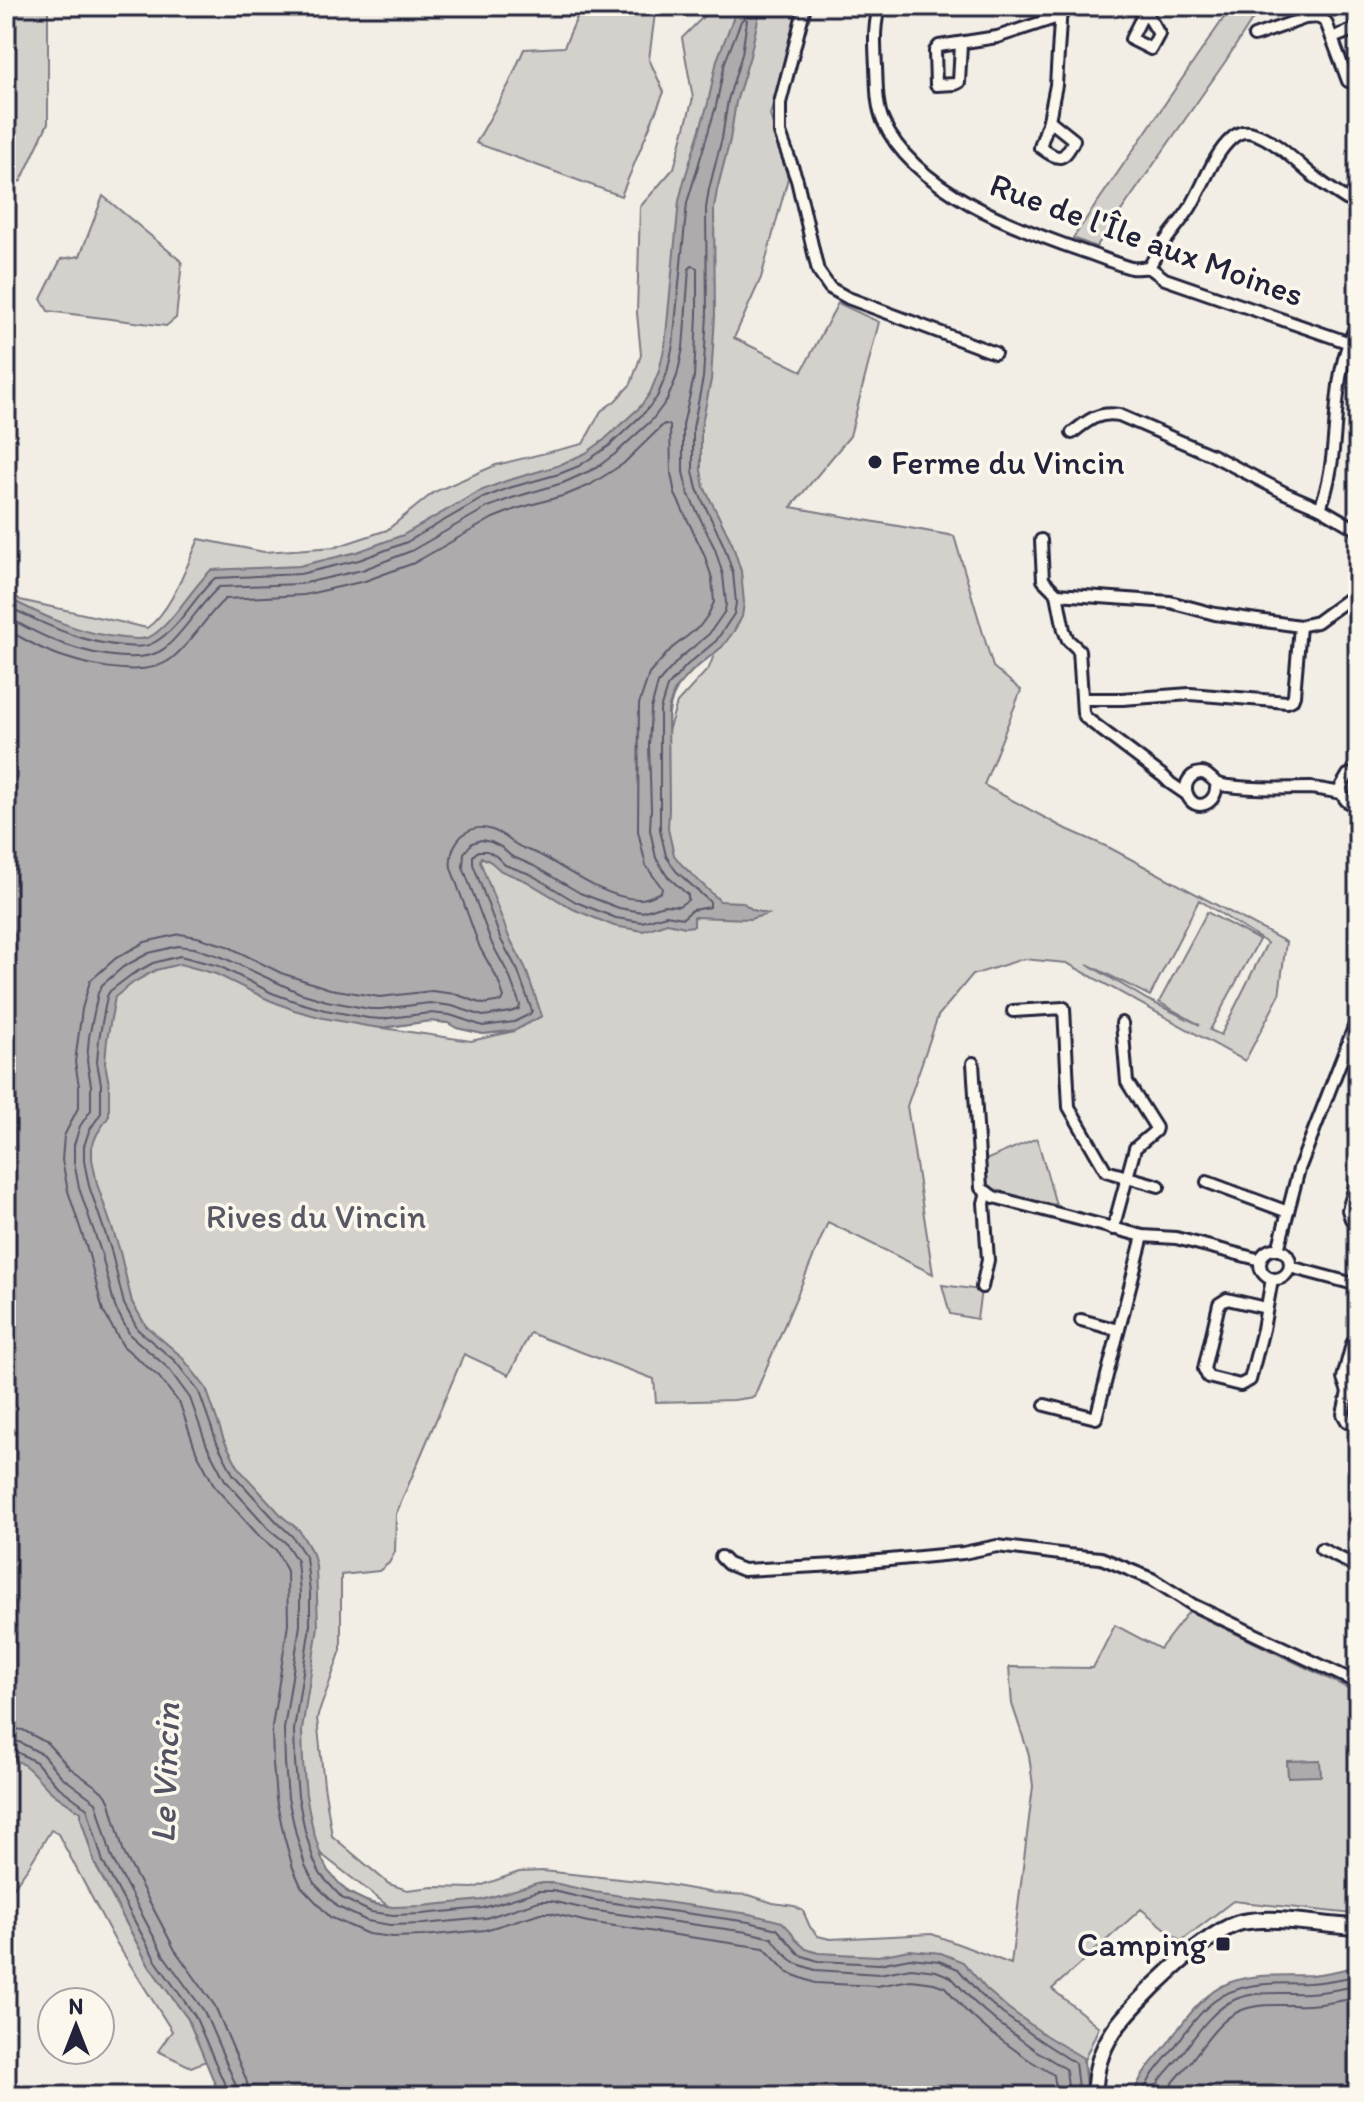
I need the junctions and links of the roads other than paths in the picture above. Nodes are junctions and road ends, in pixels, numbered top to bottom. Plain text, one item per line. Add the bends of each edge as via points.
1 (805, 6) edge
2 (880, 6) edge
3 (1061, 11) edge
4 (1358, 28) edge
5 (1254, 36) dead end
6 (1332, 38) junction
7 (961, 44) dead end
8 (1348, 81) dead end
9 (1049, 120) dead end
10 (1358, 206) edge
11 (1149, 268) junction
12 (1358, 323) edge
13 (1347, 342) junction
14 (995, 353) dead end
15 (1072, 433) dead end
16 (1320, 508) junction
17 (1358, 530) edge
18 (1041, 540) dead end
19 (1358, 592) edge
20 (1057, 594) junction
21 (1300, 626) junction
22 (1083, 699) junction
23 (1358, 772) edge
24 (1164, 777) junction
25 (1189, 779) junction
26 (1216, 783) junction
27 (1342, 788) junction
28 (1244, 789) junction
29 (1186, 794) junction
30 (1214, 798) junction
31 (1358, 805) edge
32 (1358, 816) edge
33 (1358, 843) edge
34 (1013, 1011) dead end
35 (1358, 1017) edge
36 (1122, 1023) dead end
37 (973, 1063) dead end
38 (1358, 1176) edge
39 (1126, 1178) junction
40 (1207, 1182) dead end
41 (1159, 1186) dead end
42 (987, 1192) junction
43 (1288, 1212) junction
44 (1358, 1223) edge
45 (1113, 1229) junction
46 (1143, 1236) junction
47 (1278, 1250) junction
48 (1261, 1260) junction
49 (1290, 1267) junction
50 (1272, 1279) junction
51 (1358, 1285) edge
52 (982, 1287) dead end
53 (1266, 1308) junction
54 (1081, 1320) dead end
55 (1118, 1330) junction
56 (1358, 1341) edge
57 (1045, 1405) dead end
58 (1358, 1424) edge
59 (1321, 1549) dead end
60 (721, 1557) dead end
61 (1358, 1567) edge
62 (1358, 1683) edge
63 (1358, 1927) edge
64 (1095, 2096) edge

1 - 14 street via 780,103 780,133 818,271 830,288 848,298
2 - 11 street, Rue de l'Île aux Moines via 875,28 879,108 894,139 916,165 973,206 1020,227 1133,268
3 - 7 street via 997,37
3 - 9 street
4 - 6 street
5 - 6 street via 1318,17
6 - 8 street
10 - 11 street via 1262,137 1241,132 1222,150
11 - 13 street, Rue de l'Île aux Moines via 1165,279
12 - 13 street
13 - 16 street via 1329,485
15 - 16 street via 1090,418 1119,415
16 - 17 street
18 - 20 street via 1043,580
19 - 21 street via 1317,622
20 - 21 street via 1170,602
20 - 22 street via 1064,630 1079,650
21 - 22 street via 1294,695 1287,702 1190,694
22 - 24 street via 1086,718
23 - 27 street via 1348,775
24 - 25 street
24 - 29 street
25 - 26 street via 1201,773
25 - 29 street
26 - 28 street
26 - 30 street
27 - 28 street
27 - 31 street via 1347,801
28 - 30 street
29 - 30 street via 1202,805
32 - 33 street
34 - 39 street via 1064,1008 1069,1107 1106,1171
35 - 43 street via 1299,1169
36 - 39 street via 1127,1082 1156,1128 1135,1148
37 - 42 street via 981,1188
38 - 44 street via 1348,1210
39 - 41 street
39 - 45 street
40 - 43 street
42 - 45 street
42 - 52 street via 988,1260
43 - 47 street
45 - 46 street
46 - 48 street via 1176,1238
46 - 55 street
47 - 48 street via 1268,1251
47 - 49 street
48 - 50 street via 1262,1272
49 - 50 street
49 - 51 street
50 - 53 street
53 - 53 street via 1250,1380 1240,1385 1208,1377 1204,1369 1219,1304 1227,1299
54 - 55 street
55 - 57 street via 1096,1418
56 - 58 street via 1352,1344 1343,1378 1348,1392 1343,1414
59 - 61 street
60 - 62 street via 743,1570 997,1546 1101,1558
63 - 64 street via 1263,1920 1215,1933 1113,2031 1095,2075

